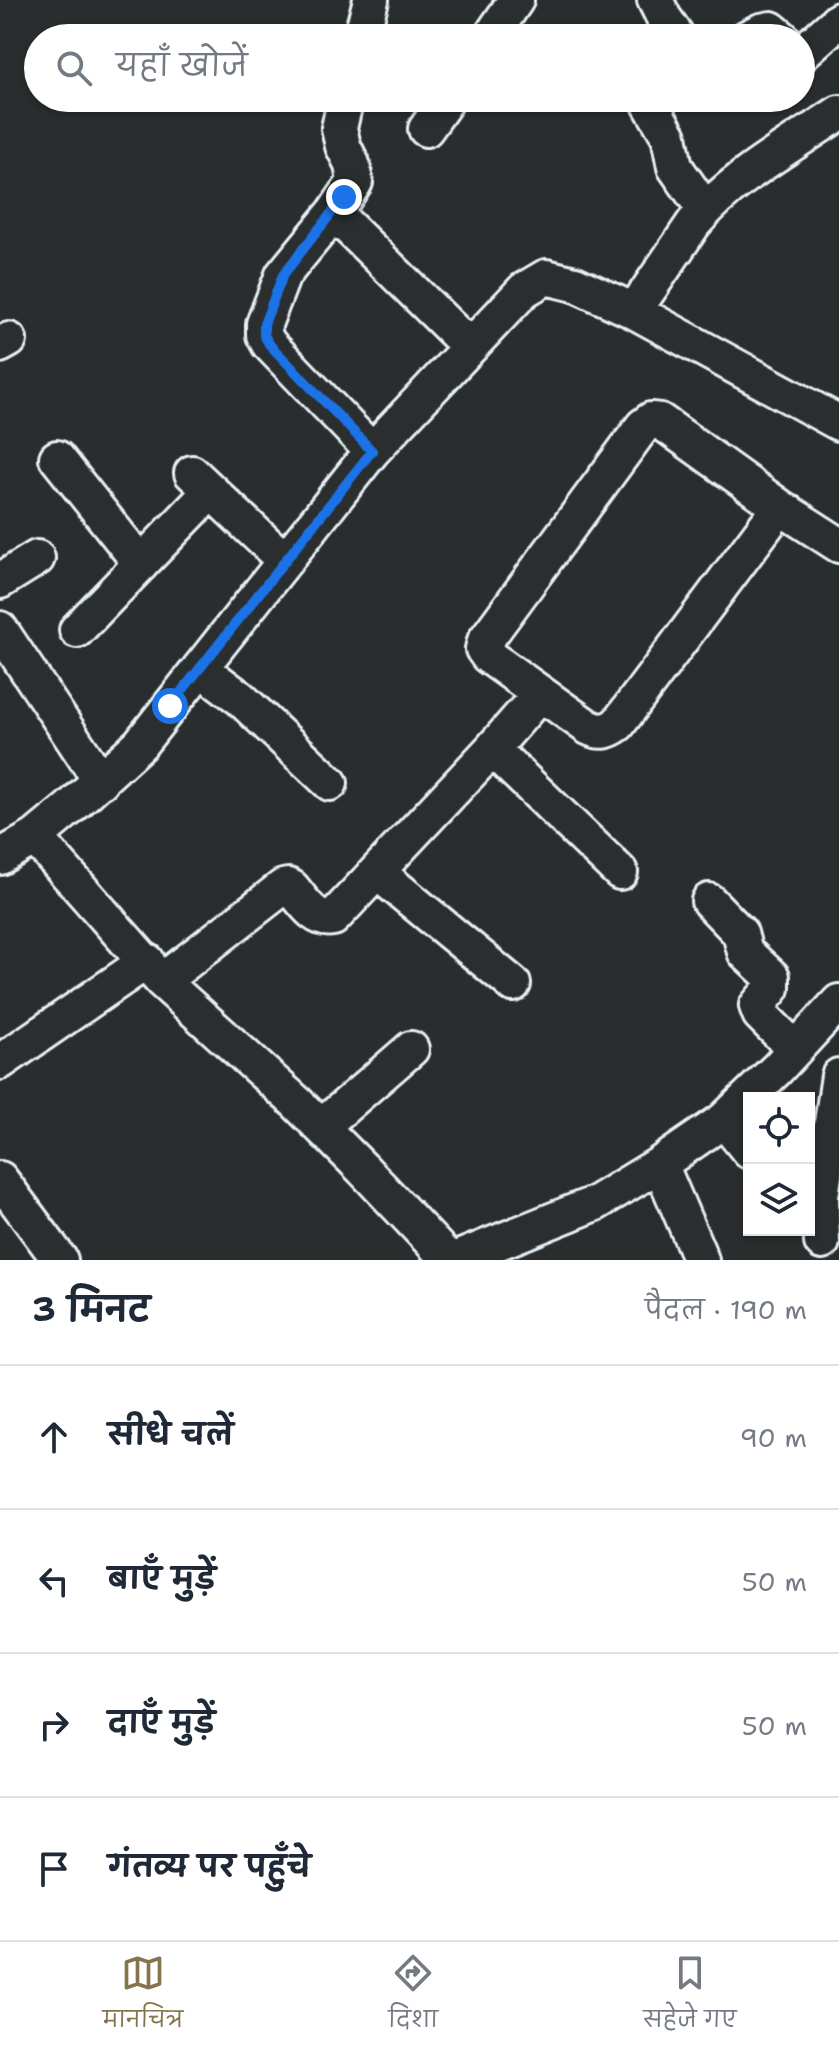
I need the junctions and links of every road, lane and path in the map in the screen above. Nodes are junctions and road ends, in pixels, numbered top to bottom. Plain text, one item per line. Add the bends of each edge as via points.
1 (371, 0) edge
2 (655, 0) edge
3 (830, 0) edge
4 (508, 3) edge
5 (839, 13) edge
6 (839, 20) edge
7 (365, 24) edge
8 (497, 24) edge
9 (668, 24) edge
10 (815, 41) edge
11 (343, 112) edge
12 (438, 112) edge
13 (655, 112) edge
14 (839, 113) edge
15 (426, 129) dead end
16 (705, 210) junction
17 (334, 213) junction
18 (634, 311) junction
19 (470, 347) junction
20 (839, 423) edge
21 (372, 451) junction
22 (57, 458) dead end
23 (780, 507) junction
24 (839, 545) edge
25 (37, 558) dead end
26 (285, 561) junction
27 (141, 564) junction
28 (0, 581) edge
29 (0, 629) edge
30 (77, 630) dead end
31 (200, 668) junction
32 (540, 694) junction
33 (492, 749) junction
34 (101, 781) junction
35 (330, 783) dead end
36 (35, 837) junction
37 (0, 857) edge
38 (377, 872) junction
39 (620, 872) dead end
40 (709, 901) dead end
41 (154, 971) junction
42 (513, 984) dead end
43 (839, 1002) edge
44 (411, 1049) dead end
45 (795, 1049) junction
46 (0, 1062) edge
47 (839, 1076) edge
48 (724, 1120) junction
49 (321, 1127) junction
50 (743, 1144) edge
51 (660, 1164) junction
52 (0, 1179) edge
53 (819, 1242) edge
54 (60, 1260) edge
55 (452, 1260) edge
56 (701, 1260) edge

1 - 7 street
2 - 9 street
3 - 5 street
4 - 8 street
6 - 10 street
11 - 17 street via 339,128 355,182
12 - 15 street
13 - 16 street via 669,136 675,167
14 - 16 street
16 - 18 street
17 - 19 street
17 - 21 street via 283,275 264,335
18 - 19 street via 546,277 524,290
18 - 20 street
19 - 21 street
21 - 26 street
22 - 27 street
23 - 24 street
23 - 32 street via 618,724 598,732
23 - 32 street via 660,421 643,426 485,641 488,656
25 - 28 street
26 - 27 street via 202,482
26 - 31 street
27 - 30 street
29 - 34 street
31 - 34 street via 140,744
31 - 35 street via 240,698
32 - 33 street
33 - 38 street
33 - 39 street
34 - 36 street
36 - 37 street
36 - 41 street
38 - 41 street via 333,918 318,917 292,888 283,887
38 - 42 street
40 - 45 street via 740,933 745,952 772,977 772,988 757,1006
41 - 46 street
41 - 49 street
43 - 45 street
44 - 49 street
45 - 48 street
47 - 53 street
48 - 50 street
48 - 51 street
49 - 55 street
51 - 55 street via 596,1203
51 - 56 street
52 - 54 street

